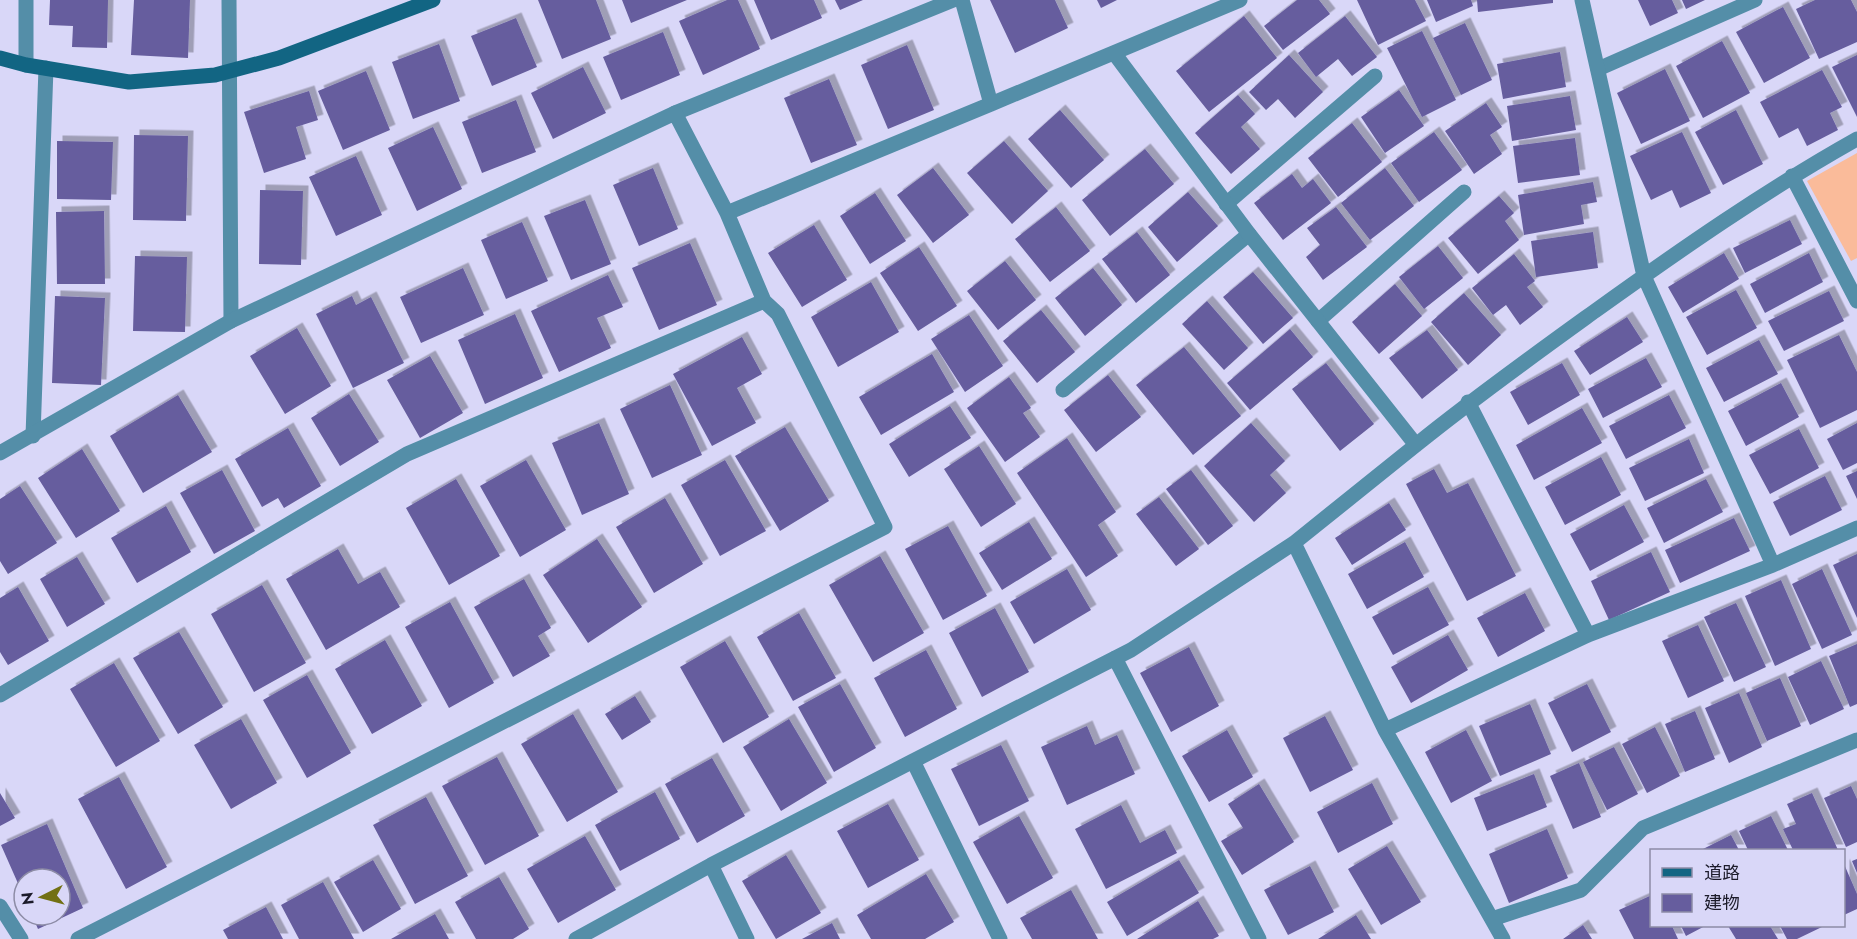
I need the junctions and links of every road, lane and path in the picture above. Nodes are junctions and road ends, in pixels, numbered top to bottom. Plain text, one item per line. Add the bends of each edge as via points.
1 (26, 0) edge
2 (229, 0) edge
3 (433, 0) edge
4 (953, 0) edge
5 (962, 0) edge
6 (1240, 0) edge
7 (1582, 0) edge
8 (1755, 0) edge
9 (1114, 53) junction
10 (0, 58) edge
11 (26, 65) junction
12 (46, 68) junction
13 (1598, 69) junction
14 (229, 72) junction
15 (1375, 76) dead end
16 (992, 104) junction
17 (675, 113) junction
18 (1857, 139) edge
19 (1792, 176) junction
20 (1464, 192) dead end
21 (1227, 204) junction
22 (727, 213) junction
23 (1249, 234) junction
24 (1644, 276) junction
25 (764, 301) junction
26 (1857, 301) edge
27 (231, 321) junction
28 (1318, 321) junction
29 (1063, 390) dead end
30 (1468, 402) junction
31 (33, 436) junction
32 (1416, 446) junction
33 (0, 453) edge
34 (1857, 528) edge
35 (1294, 543) junction
36 (1773, 565) junction
37 (1588, 634) junction
38 (1115, 658) junction
39 (0, 695) edge
40 (1385, 730) junction
41 (1857, 740) edge
42 (913, 761) junction
43 (711, 865) junction
44 (0, 906) edge
45 (1492, 919) junction
46 (21, 939) edge
47 (78, 939) edge
48 (576, 939) edge
49 (747, 939) edge
50 (1000, 939) edge
51 (1259, 939) edge
52 (1503, 939) edge

1 - 11 street
2 - 14 street
3 - 14 street via 279,58
4 - 17 street
5 - 16 street
6 - 9 street
7 - 13 street
8 - 13 street
9 - 16 street
9 - 21 street
10 - 11 street
11 - 12 street
12 - 14 street via 129,82
12 - 31 street
13 - 24 street
14 - 27 street
15 - 21 street
16 - 22 street
17 - 22 street
17 - 27 street
18 - 19 street
19 - 24 street
19 - 26 street
20 - 28 street
21 - 23 street
22 - 25 street
23 - 28 street
23 - 29 street
24 - 30 street
24 - 36 street
25 - 39 street via 407,453
25 - 47 street via 778,314 885,527
27 - 31 street
28 - 32 street
30 - 32 street
30 - 37 street
31 - 33 street
32 - 35 street
34 - 36 street
35 - 38 street
35 - 40 street
36 - 37 street
37 - 40 street
38 - 42 street
38 - 51 street
40 - 45 street
41 - 45 street via 1643,828 1581,890
42 - 43 street
42 - 50 street
43 - 48 street
43 - 49 street
44 - 46 street
45 - 52 street

